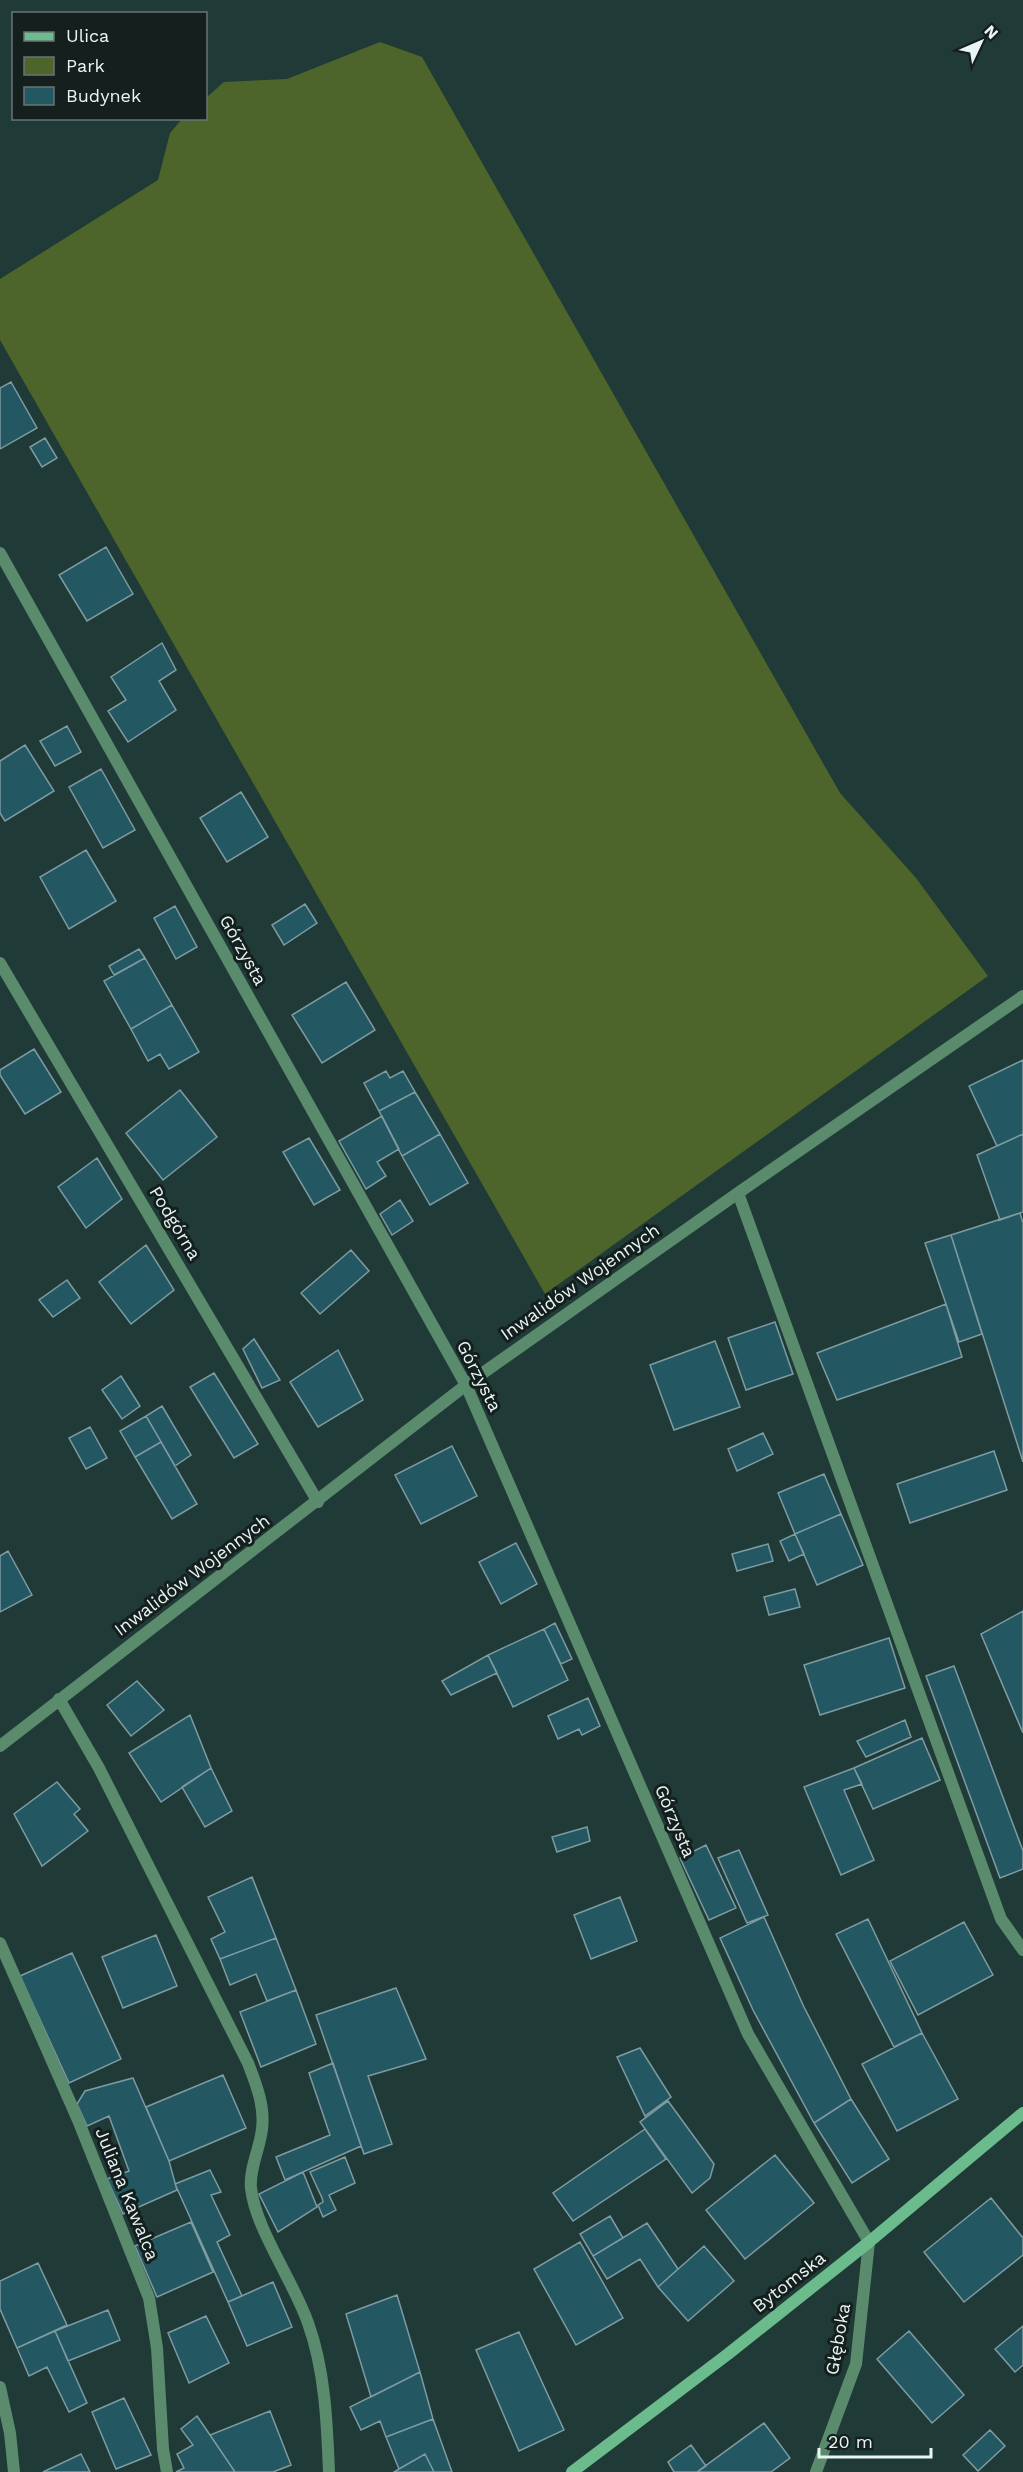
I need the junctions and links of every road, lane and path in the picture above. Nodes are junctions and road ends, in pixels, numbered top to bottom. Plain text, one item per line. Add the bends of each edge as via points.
1 (0, 553) edge
2 (0, 963) edge
3 (1023, 996) edge
4 (738, 1192) junction
5 (466, 1385) junction
6 (318, 1502) junction
7 (59, 1699) junction
8 (0, 1746) edge
9 (0, 1943) edge
10 (1023, 1950) edge
11 (1023, 2113) edge
12 (869, 2242) junction
13 (0, 2387) edge
14 (14, 2472) edge
15 (167, 2472) edge
16 (328, 2472) edge
17 (572, 2472) edge
18 (816, 2472) edge

1 - 5 street, Górzysta
2 - 6 street, Podgórna
3 - 4 street, Inwalidów Wojennych
4 - 5 street, Inwalidów Wojennych
4 - 10 street via 1001,1919
5 - 6 street, Inwalidów Wojennych
5 - 12 street, Górzysta via 748,2034
6 - 7 street, Inwalidów Wojennych
7 - 8 street, Inwalidów Wojennych
7 - 16 street via 99,1768 255,2080 261,2098 262,2128 250,2187 261,2223 308,2323 326,2408
9 - 15 street, Juliana Kawalca via 78,2120 149,2298
11 - 12 street, Bytomska
12 - 17 street, Bytomska
12 - 18 street, Głęboka via 856,2364
13 - 14 street

